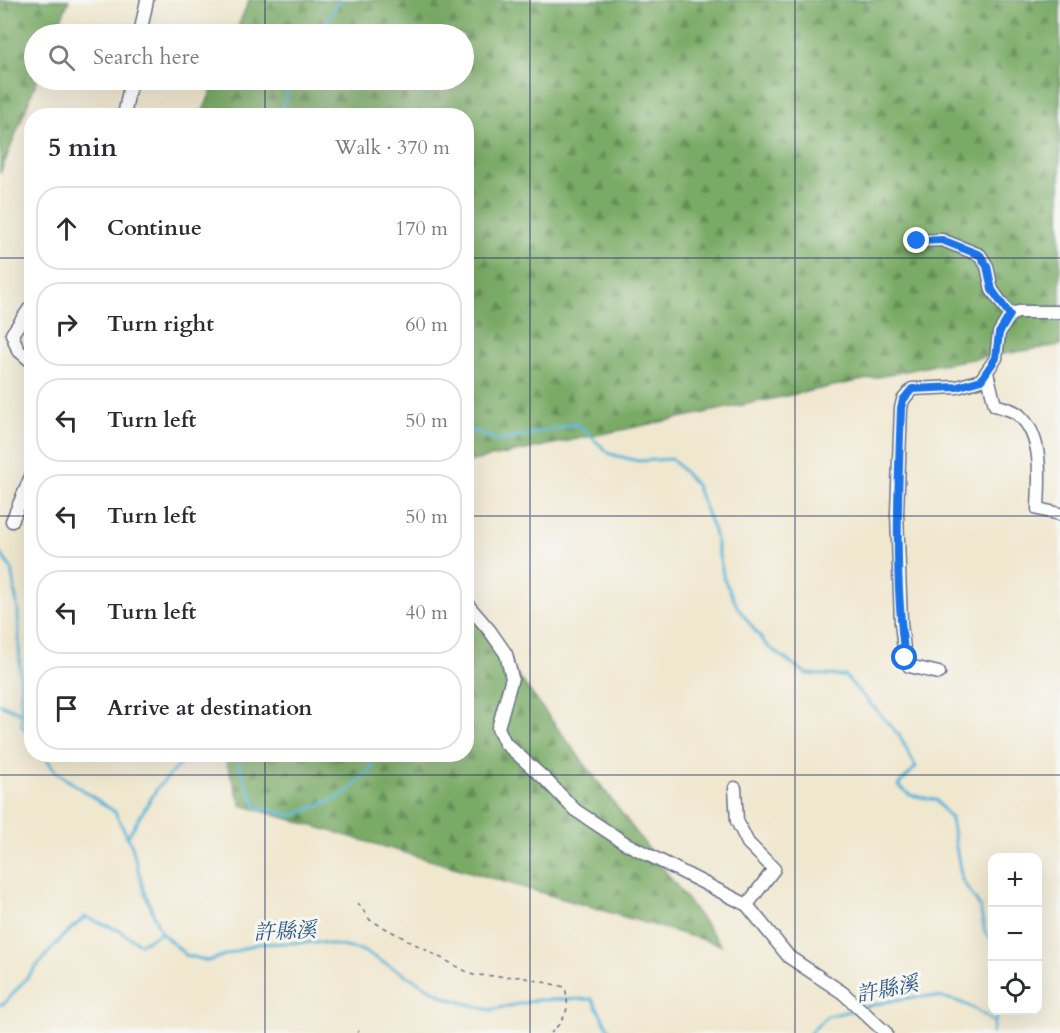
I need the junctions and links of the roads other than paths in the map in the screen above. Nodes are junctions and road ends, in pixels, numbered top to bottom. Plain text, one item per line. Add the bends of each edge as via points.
1 (147, 0) edge
2 (142, 24) edge
3 (129, 90) edge
4 (125, 108) edge
5 (917, 241) dead end
6 (1060, 312) edge
7 (1010, 315) junction
8 (24, 317) edge
9 (24, 355) edge
10 (987, 373) junction
11 (24, 493) edge
12 (1060, 514) edge
13 (12, 521) dead end
14 (474, 612) edge
15 (939, 673) dead end
16 (735, 789) dead end
17 (747, 905) junction
18 (886, 1033) edge

1 - 2 street
3 - 4 street
5 - 7 street via 942,240 980,255 987,266 992,290
6 - 7 street
7 - 10 street via 999,333 996,358
8 - 9 street via 12,334
10 - 12 street via 995,405 1020,415 1035,436 1038,509
10 - 15 street via 981,380 957,387 912,389 901,408 897,513 905,658 909,666
11 - 13 street
14 - 17 street via 506,654 512,678 498,728 505,743 575,810 625,843
16 - 17 street via 737,821 748,843 774,869
17 - 18 street via 789,957 843,993

